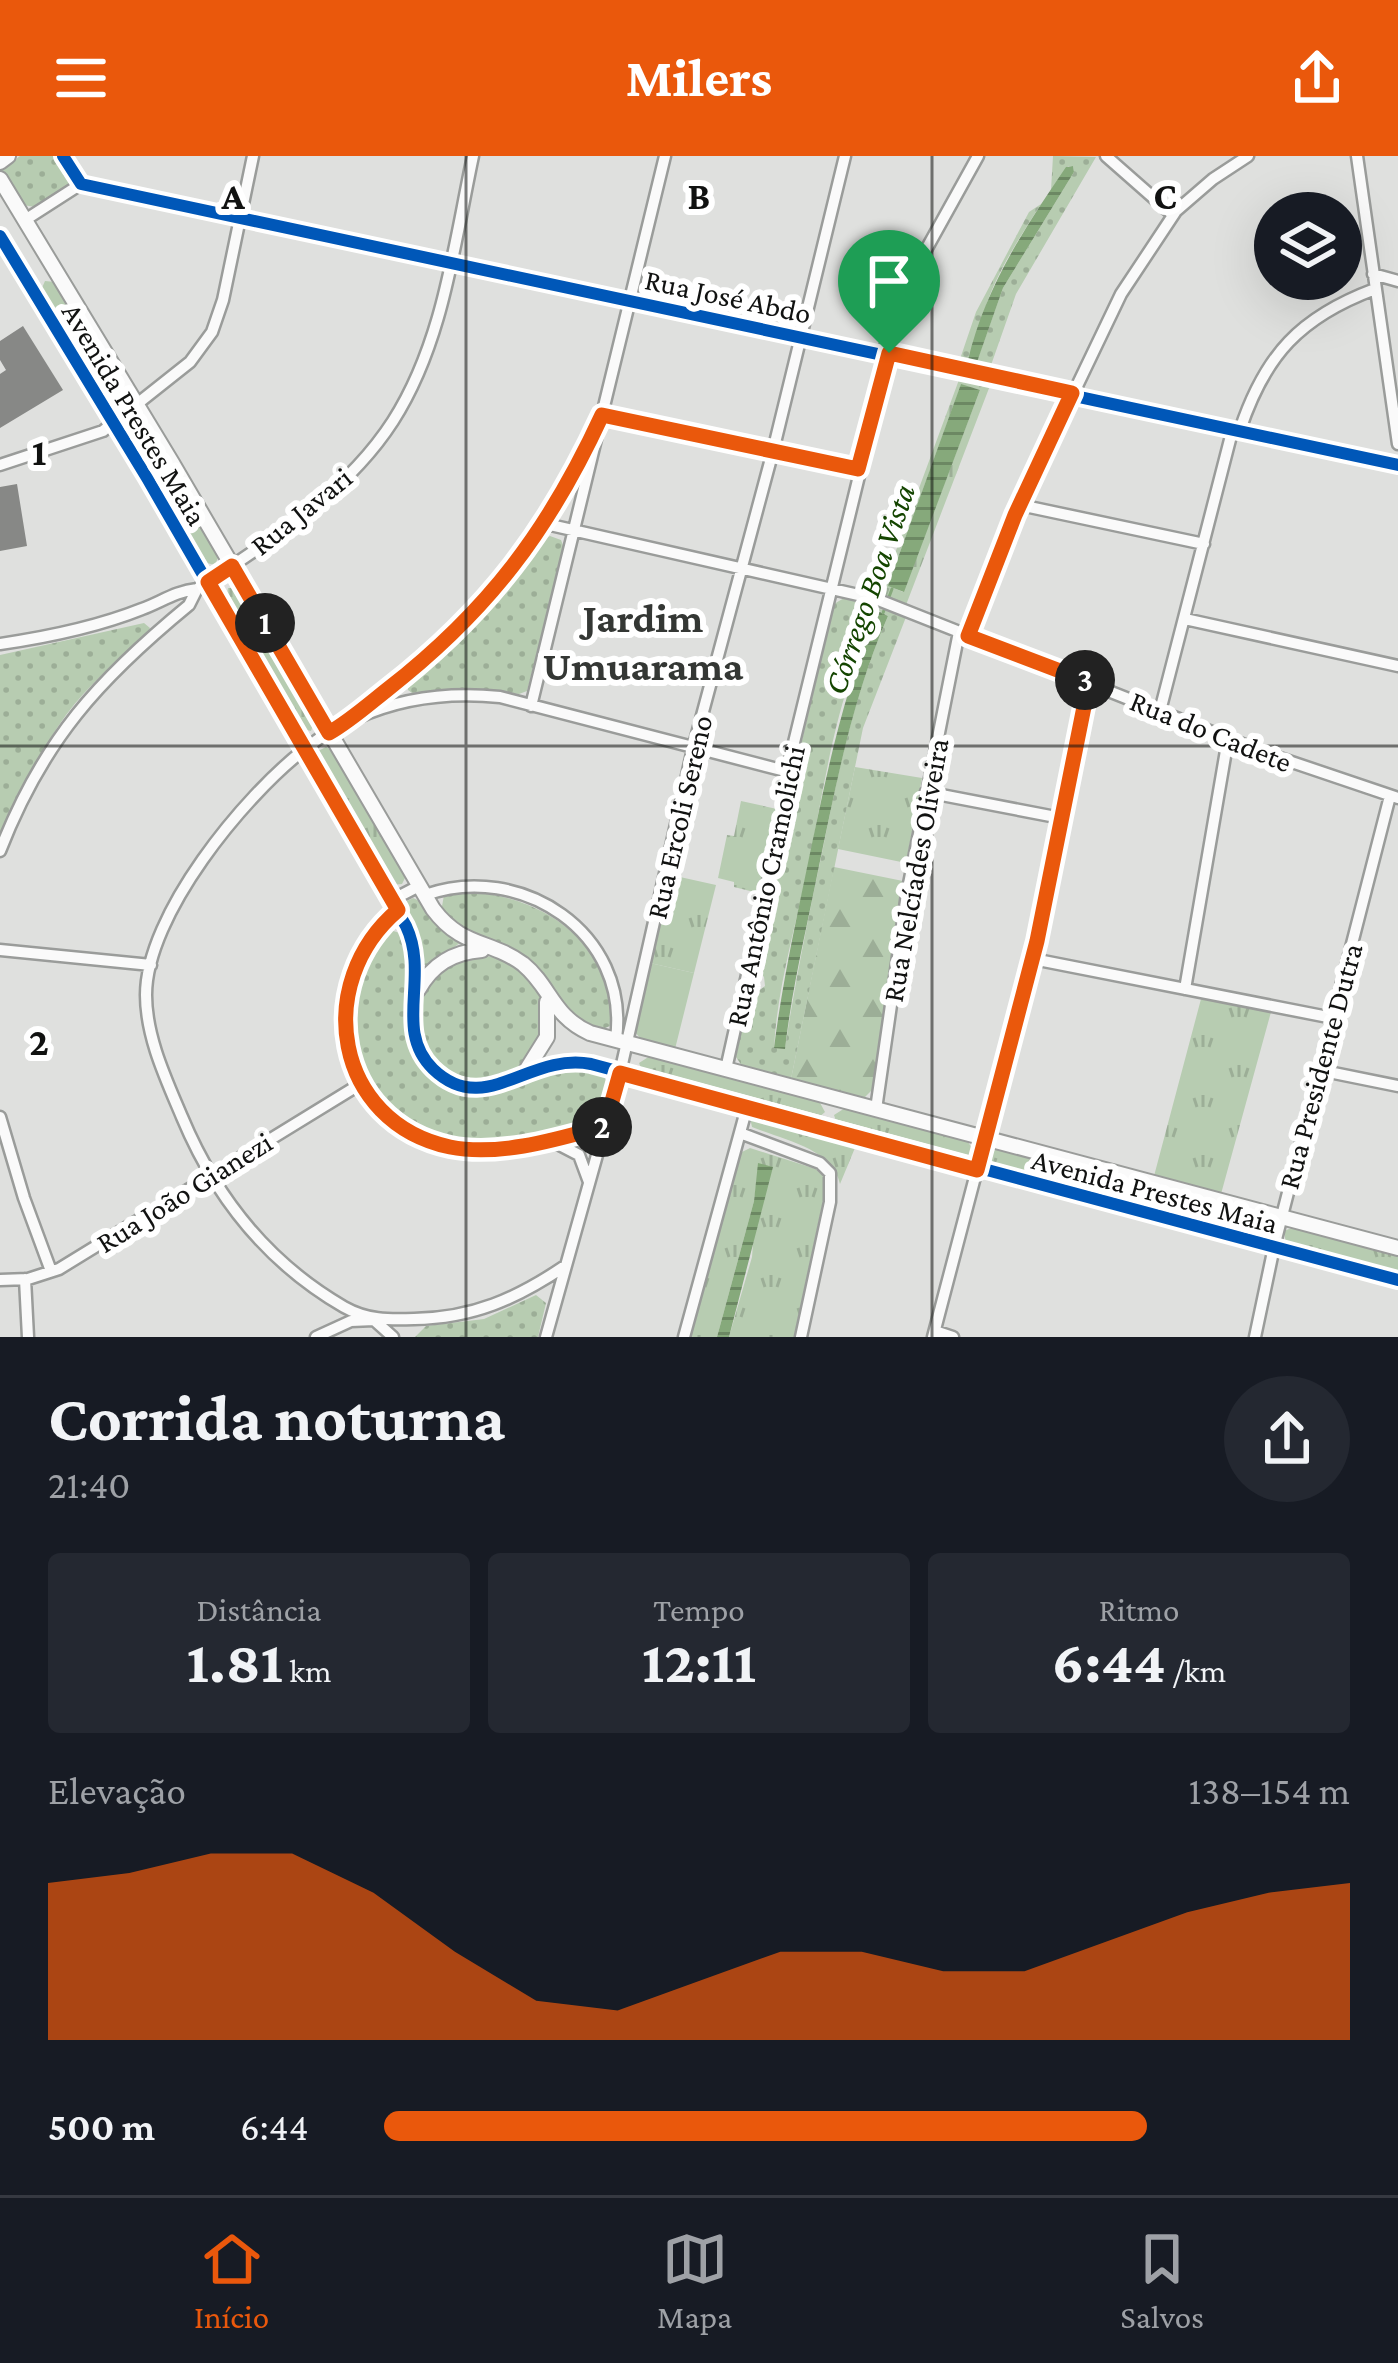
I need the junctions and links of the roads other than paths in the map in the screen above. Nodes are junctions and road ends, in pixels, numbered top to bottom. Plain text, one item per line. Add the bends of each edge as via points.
1 (8, 156) edge
2 (63, 156) edge
3 (253, 156) edge
4 (473, 156) edge
5 (665, 156) edge
6 (844, 156) edge
7 (978, 156) edge
8 (1106, 156) edge
9 (1248, 156) edge
10 (1357, 156) edge
11 (0, 162) edge
12 (0, 179) edge
13 (81, 184) junction
14 (1173, 215) junction
15 (240, 217) junction
16 (25, 220) junction
17 (0, 236) edge
18 (451, 262) junction
19 (54, 268) junction
20 (1373, 274) junction
21 (1398, 280) edge
22 (29, 284) junction
23 (1375, 289) junction
24 (628, 300) junction
25 (801, 336) junction
26 (886, 353) junction
27 (1072, 393) junction
28 (137, 404) junction
29 (602, 415) junction
30 (113, 423) junction
31 (1236, 429) junction
32 (1398, 444) edge
33 (772, 451) junction
34 (0, 465) edge
35 (1398, 465) edge
36 (858, 469) junction
37 (1020, 505) junction
38 (546, 524) junction
39 (575, 530) junction
40 (1204, 544) junction
41 (232, 566) junction
42 (742, 568) junction
43 (202, 586) junction
44 (830, 587) junction
45 (143, 609) junction
46 (1185, 619) junction
47 (154, 633) junction
48 (964, 634) junction
49 (0, 644) edge
50 (1398, 666) edge
51 (411, 671) junction
52 (1089, 682) junction
53 (417, 699) junction
54 (531, 706) junction
55 (1160, 711) junction
56 (333, 730) junction
57 (1228, 739) junction
58 (305, 749) junction
59 (693, 749) junction
60 (789, 772) junction
61 (926, 792) junction
62 (1394, 797) edge
63 (1061, 818) junction
64 (0, 851) edge
65 (422, 890) junction
66 (395, 905) junction
67 (0, 950) edge
68 (493, 951) junction
69 (1033, 959) junction
70 (151, 965) junction
71 (613, 986) junction
72 (638, 989) junction
73 (1184, 989) junction
74 (544, 992) junction
75 (415, 997) junction
76 (1333, 1018) junction
77 (621, 1041) junction
78 (726, 1069) junction
79 (1319, 1070) junction
80 (523, 1073) junction
81 (620, 1073) junction
82 (362, 1083) junction
83 (1398, 1086) edge
84 (835, 1098) junction
85 (747, 1107) junction
86 (876, 1109) junction
87 (0, 1117) edge
88 (605, 1126) junction
89 (826, 1129) junction
90 (740, 1133) junction
91 (987, 1139) junction
92 (542, 1141) junction
93 (977, 1170) junction
94 (1111, 1172) junction
95 (209, 1176) junction
96 (589, 1185) junction
97 (1102, 1201) junction
98 (1281, 1217) junction
99 (1274, 1247) junction
100 (1398, 1248) edge
101 (566, 1267) junction
102 (51, 1271) junction
103 (25, 1279) junction
104 (0, 1280) edge
105 (1398, 1280) edge
106 (374, 1320) junction
107 (934, 1334) edge
108 (28, 1337) edge
109 (316, 1337) edge
110 (393, 1337) edge
111 (545, 1337) edge
112 (684, 1337) edge
113 (801, 1337) edge
114 (953, 1337) edge
115 (1255, 1337) edge

1 - 11 street
2 - 13 street
3 - 15 street
4 - 18 street, Rua Javari
5 - 24 street
6 - 25 street, Rua Ercoli Sereno
7 - 26 street, Rua Antônio Cramolichi via 925,249
8 - 14 street
9 - 14 street, Rua Nelcíades Oliveira
10 - 20 street
12 - 16 street, Avenida Prestes Maia
13 - 15 street, Rua José Abdo
13 - 16 street
14 - 27 street, Rua Nelcíades Oliveira via 1121,294
15 - 18 street, Rua José Abdo
15 - 28 street via 212,332 190,362
16 - 19 street, Avenida Prestes Maia
17 - 22 street, Avenida Prestes Maia
18 - 24 street, Rua José Abdo
18 - 41 street, Rua Javari via 423,359 382,437 326,496
19 - 22 street
19 - 28 street, Avenida Prestes Maia
20 - 21 street
20 - 23 street
22 - 30 street, Avenida Prestes Maia
23 - 31 street via 1322,313 1286,344
23 - 32 street
24 - 25 street, Rua José Abdo
24 - 29 street
25 - 26 street, Rua José Abdo
25 - 33 street, Rua Ercoli Sereno
26 - 27 street, Rua José Abdo
26 - 36 street, Rua Antônio Cramolichi
27 - 31 street, Rua José Abdo
27 - 37 street, Rua Nelcíades Oliveira
28 - 30 street
28 - 41 street, Avenida Prestes Maia
29 - 33 street
29 - 38 street
29 - 39 street
30 - 34 street
30 - 43 street, Avenida Prestes Maia
31 - 35 street, Rua José Abdo
31 - 40 street
33 - 36 street
33 - 42 street, Rua Ercoli Sereno
36 - 44 street, Rua Antônio Cramolichi
37 - 40 street
37 - 48 street, Rua Nelcíades Oliveira
38 - 39 street, Rua do Cadete
38 - 51 street via 480,608
39 - 42 street, Rua do Cadete
39 - 54 street
40 - 46 street
41 - 43 street, Rua Javari
41 - 56 street, Avenida Prestes Maia
42 - 44 street, Rua do Cadete
42 - 59 street, Rua Ercoli Sereno
43 - 45 street, Rua Javari
43 - 47 street
43 - 58 street, Avenida Prestes Maia
44 - 48 street, Rua do Cadete
44 - 60 street, Rua Antônio Cramolichi
45 - 47 street
45 - 49 street, Rua Javari
46 - 50 street
46 - 55 street
47 - 64 street via 70,718
48 - 52 street, Rua do Cadete
48 - 61 street, Rua Nelcíades Oliveira
51 - 53 street via 404,688
51 - 56 street
52 - 55 street, Rua do Cadete
52 - 63 street
53 - 54 street via 475,695
53 - 56 street
54 - 59 street
55 - 57 street, Rua do Cadete
56 - 58 street
56 - 65 street, Avenida Prestes Maia
57 - 62 street, Rua do Cadete
57 - 73 street
58 - 66 street, Avenida Prestes Maia
58 - 70 street via 190,879
59 - 60 street
59 - 72 street, Rua Ercoli Sereno
60 - 78 street, Rua Antônio Cramolichi
61 - 63 street
61 - 86 street, Rua Nelcíades Oliveira
62 - 76 street, Rua Presidente Dutra
63 - 69 street
65 - 66 street
65 - 68 street, Avenida Prestes Maia via 450,929
65 - 71 street via 474,884 536,899 593,946
66 - 75 street, Avenida Prestes Maia via 414,948
66 - 82 street via 365,946 347,991 346,1038
67 - 70 street
68 - 74 street, Avenida Prestes Maia via 524,965
68 - 75 street via 449,957
69 - 73 street
69 - 91 street
70 - 95 street via 146,993 157,1053
71 - 72 street
71 - 77 street
72 - 77 street, Rua Ercoli Sereno
73 - 76 street
74 - 77 street, Avenida Prestes Maia via 577,1026
74 - 80 street via 547,1037
75 - 80 street, Avenida Prestes Maia via 416,1044 446,1079 490,1088
76 - 79 street, Rua Presidente Dutra
77 - 78 street, Avenida Prestes Maia
77 - 81 street, Rua Ercoli Sereno
78 - 84 street, Avenida Prestes Maia
79 - 83 street
79 - 98 street, Rua Presidente Dutra
80 - 81 street, Avenida Prestes Maia via 571,1061
81 - 85 street, Avenida Prestes Maia
81 - 88 street, Rua Ercoli Sereno
82 - 92 street via 391,1118 431,1142 478,1149
82 - 95 street, Rua João Gianezi
84 - 86 street, Avenida Prestes Maia
84 - 89 street
85 - 89 street, Avenida Prestes Maia
85 - 90 street
86 - 91 street, Avenida Prestes Maia
87 - 102 street
88 - 92 street
88 - 96 street, Rua Ercoli Sereno
89 - 93 street, Avenida Prestes Maia
90 - 112 street
90 - 113 street via 830,1173
91 - 93 street
91 - 94 street, Avenida Prestes Maia
92 - 96 street via 572,1150
93 - 97 street, Avenida Prestes Maia
93 - 107 street
94 - 97 street
94 - 98 street, Avenida Prestes Maia
95 - 102 street, Rua João Gianezi
95 - 106 street via 258,1239 334,1300
96 - 101 street, Rua Ercoli Sereno
97 - 99 street, Avenida Prestes Maia
98 - 99 street, Rua Presidente Dutra
98 - 100 street, Avenida Prestes Maia
99 - 105 street, Avenida Prestes Maia
99 - 115 street, Rua Presidente Dutra
101 - 106 street via 482,1311
101 - 111 street, Rua Ercoli Sereno
102 - 103 street, Rua João Gianezi
103 - 104 street, Rua João Gianezi
103 - 108 street
106 - 109 street
106 - 110 street
107 - 114 street

